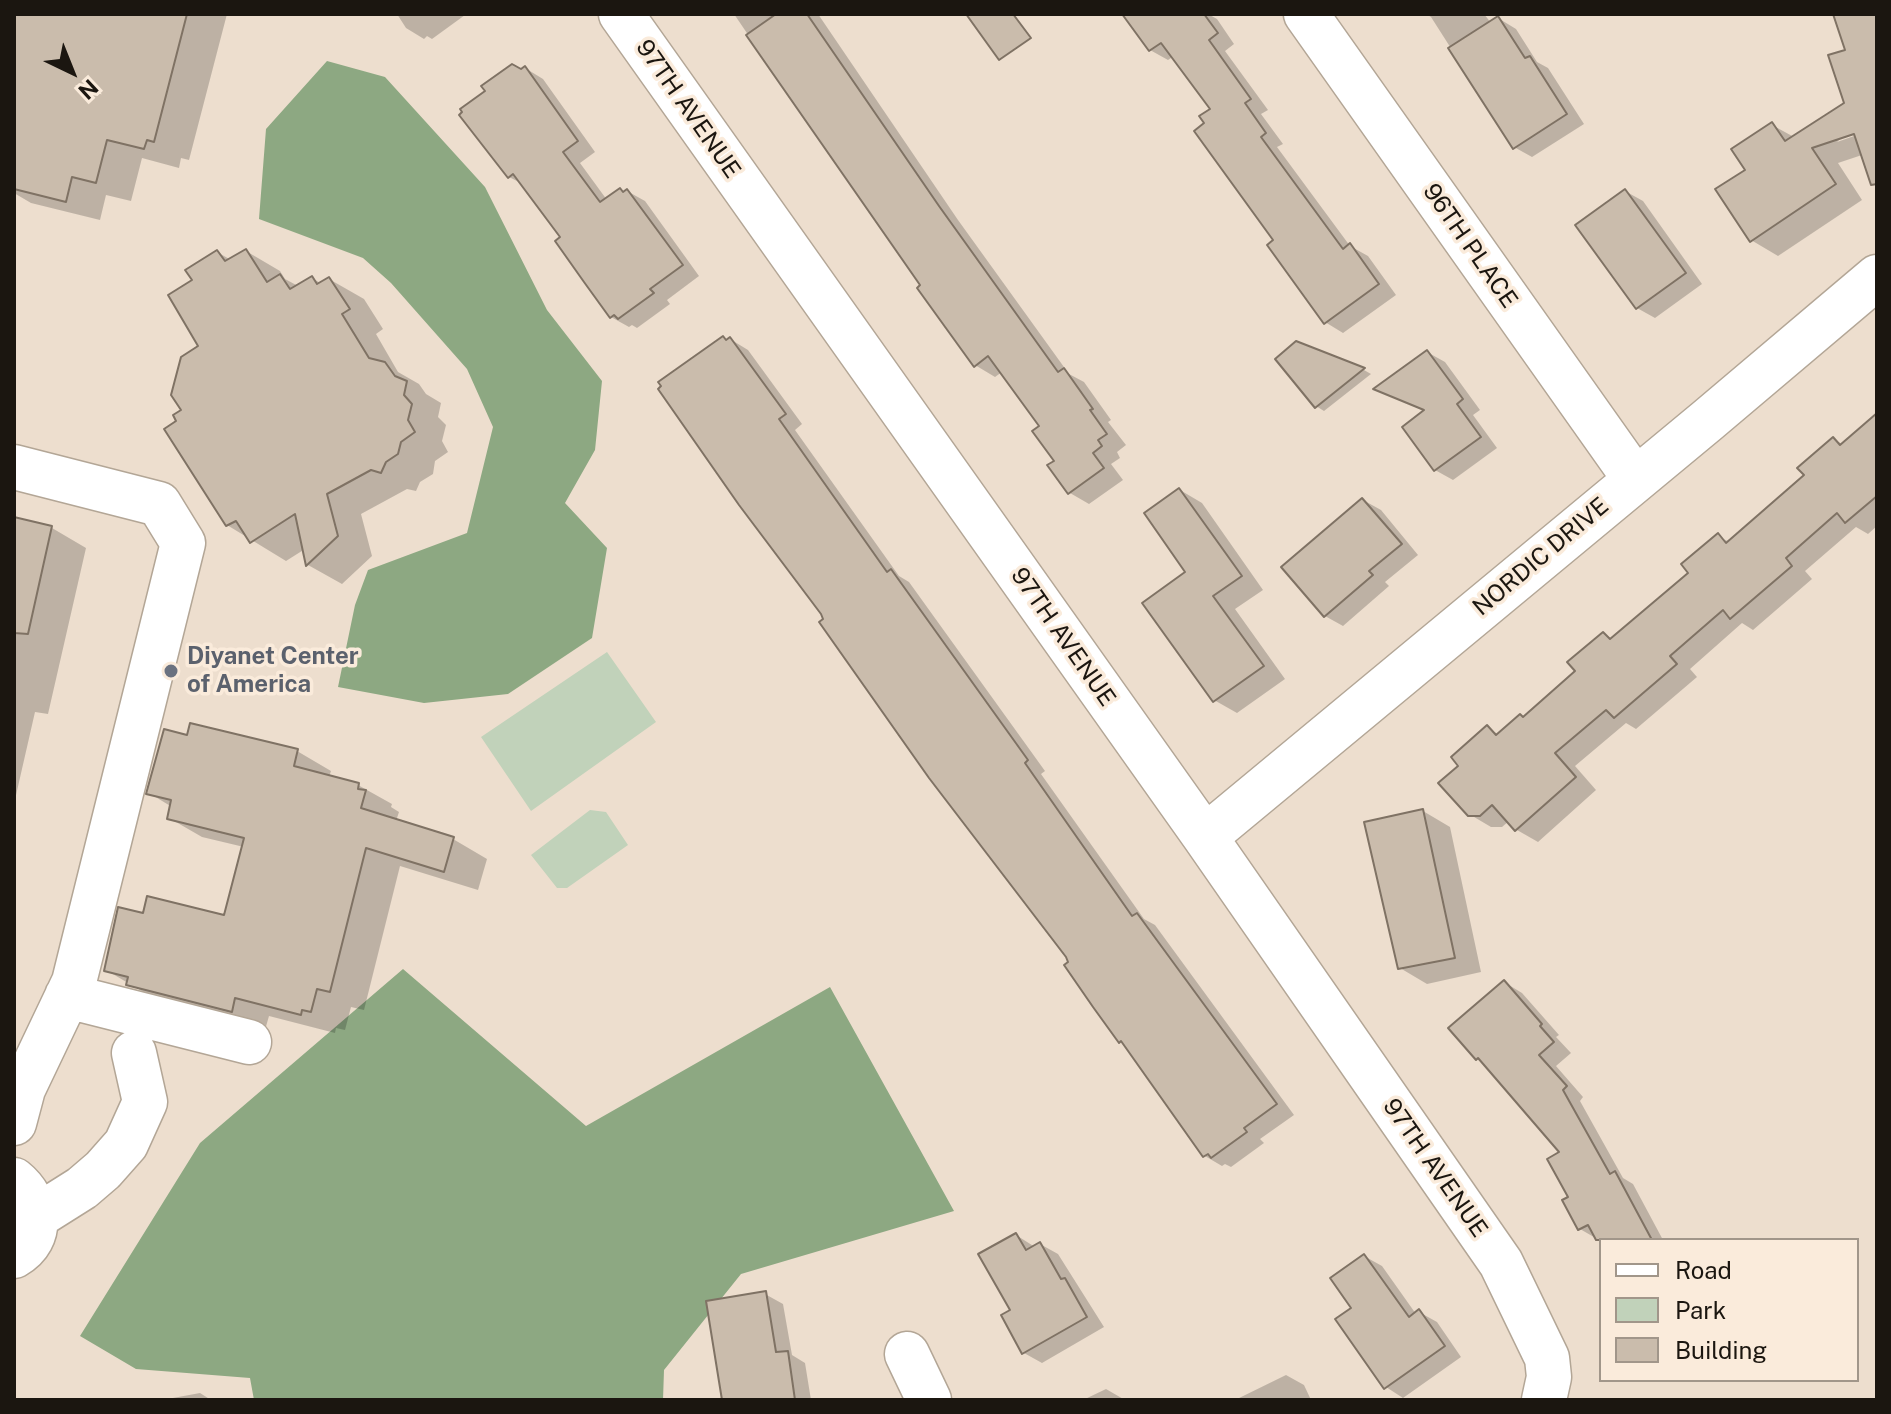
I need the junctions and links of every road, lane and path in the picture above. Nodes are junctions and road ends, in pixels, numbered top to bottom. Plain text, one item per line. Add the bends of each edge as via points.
1 (621, 14) edge
2 (1306, 14) edge
3 (1877, 277) edge
4 (14, 467) edge
5 (1635, 479) junction
6 (1205, 837) junction
7 (67, 996) junction
8 (249, 1042) dead end
9 (134, 1053) dead end
10 (14, 1123) edge
11 (14, 1180) edge
12 (36, 1217) junction
13 (14, 1256) edge
14 (907, 1354) dead end
15 (929, 1400) edge
16 (1544, 1400) edge

1 - 6 street, 97TH AVENUE
2 - 5 street, 96TH PLACE
3 - 5 street, NORDIC DRIVE
4 - 7 street via 159,504 183,543
5 - 6 street, NORDIC DRIVE
6 - 16 street, 97TH AVENUE via 1501,1263 1547,1358
7 - 8 street
7 - 10 street via 23,1089
9 - 12 street via 145,1102 126,1144 82,1188
11 - 12 street via 26,1189
12 - 13 street via 29,1243
14 - 15 street

